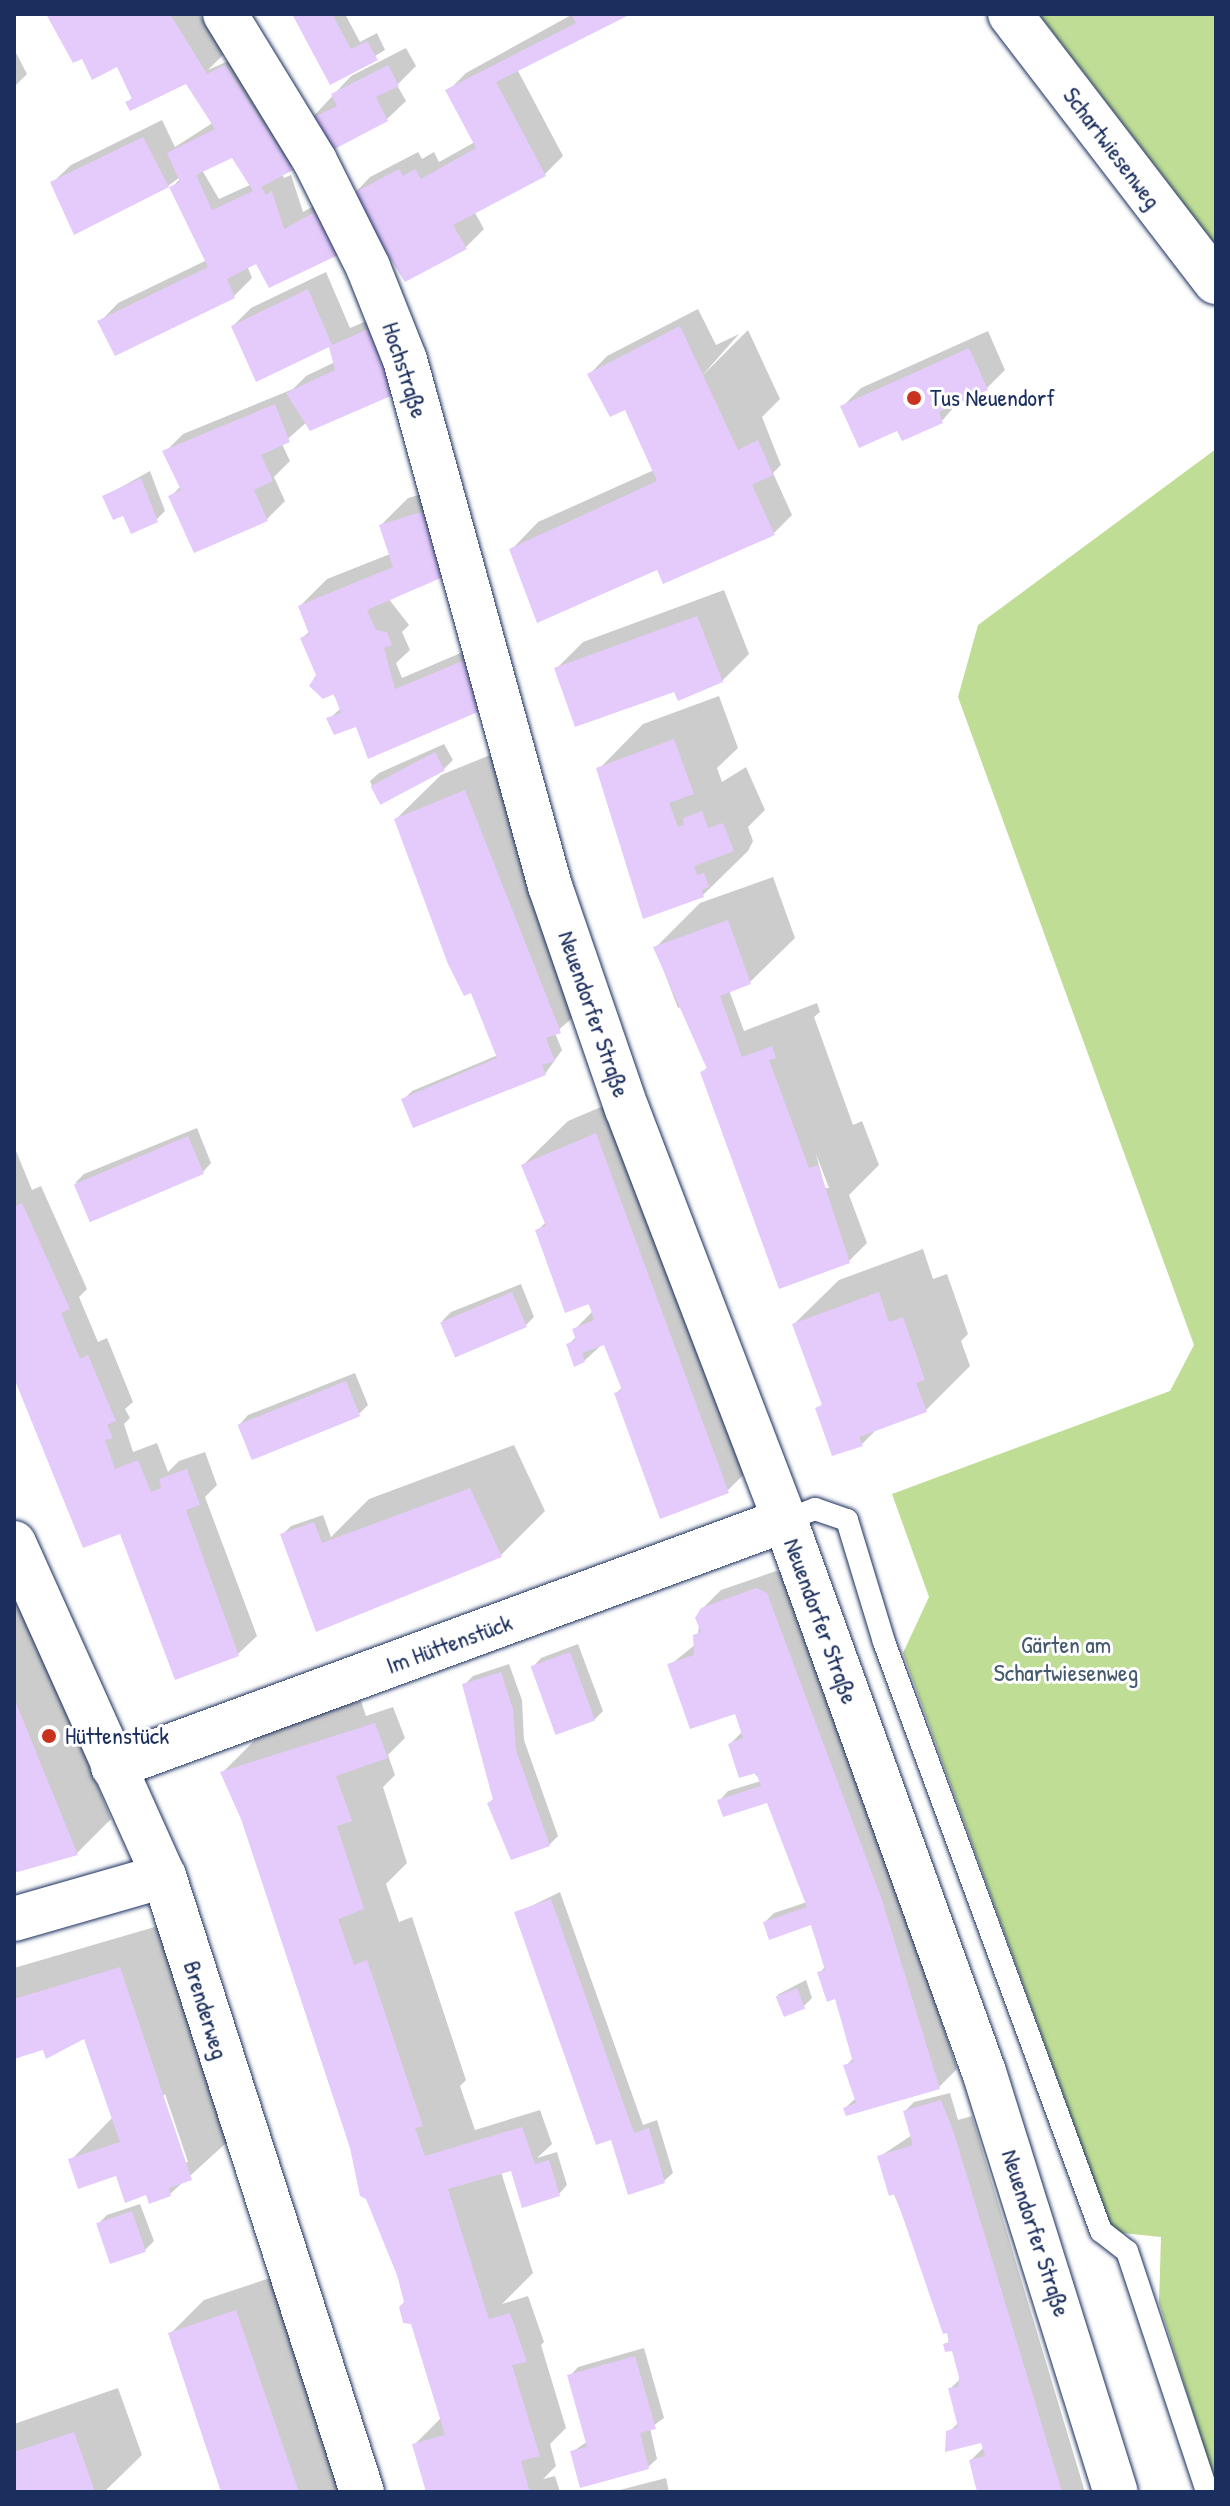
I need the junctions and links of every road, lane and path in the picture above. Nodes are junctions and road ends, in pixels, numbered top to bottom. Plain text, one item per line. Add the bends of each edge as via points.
1 (225, 14) edge
2 (1010, 14) edge
3 (1216, 282) edge
4 (514, 755) joint
5 (800, 1515) junction
6 (14, 1543) edge
7 (113, 1767) junction
8 (164, 1876) junction
9 (14, 1919) edge
10 (362, 2492) edge
11 (1116, 2492) edge
12 (1207, 2492) edge

1 - 4 street, Hochstraße via 315,161 394,334
2 - 3 street, Schartwiesenweg
4 - 5 street, Neuendorfer Straße via 550,886 627,1109
5 - 7 street, Im Hüttenstück
5 - 11 street, Neuendorfer Straße
5 - 12 lane via 847,1520 884,1642 1101,2231 1127,2251
6 - 7 street, Brenderweg
7 - 8 street, Brenderweg
8 - 9 street
8 - 10 street, Brenderweg

